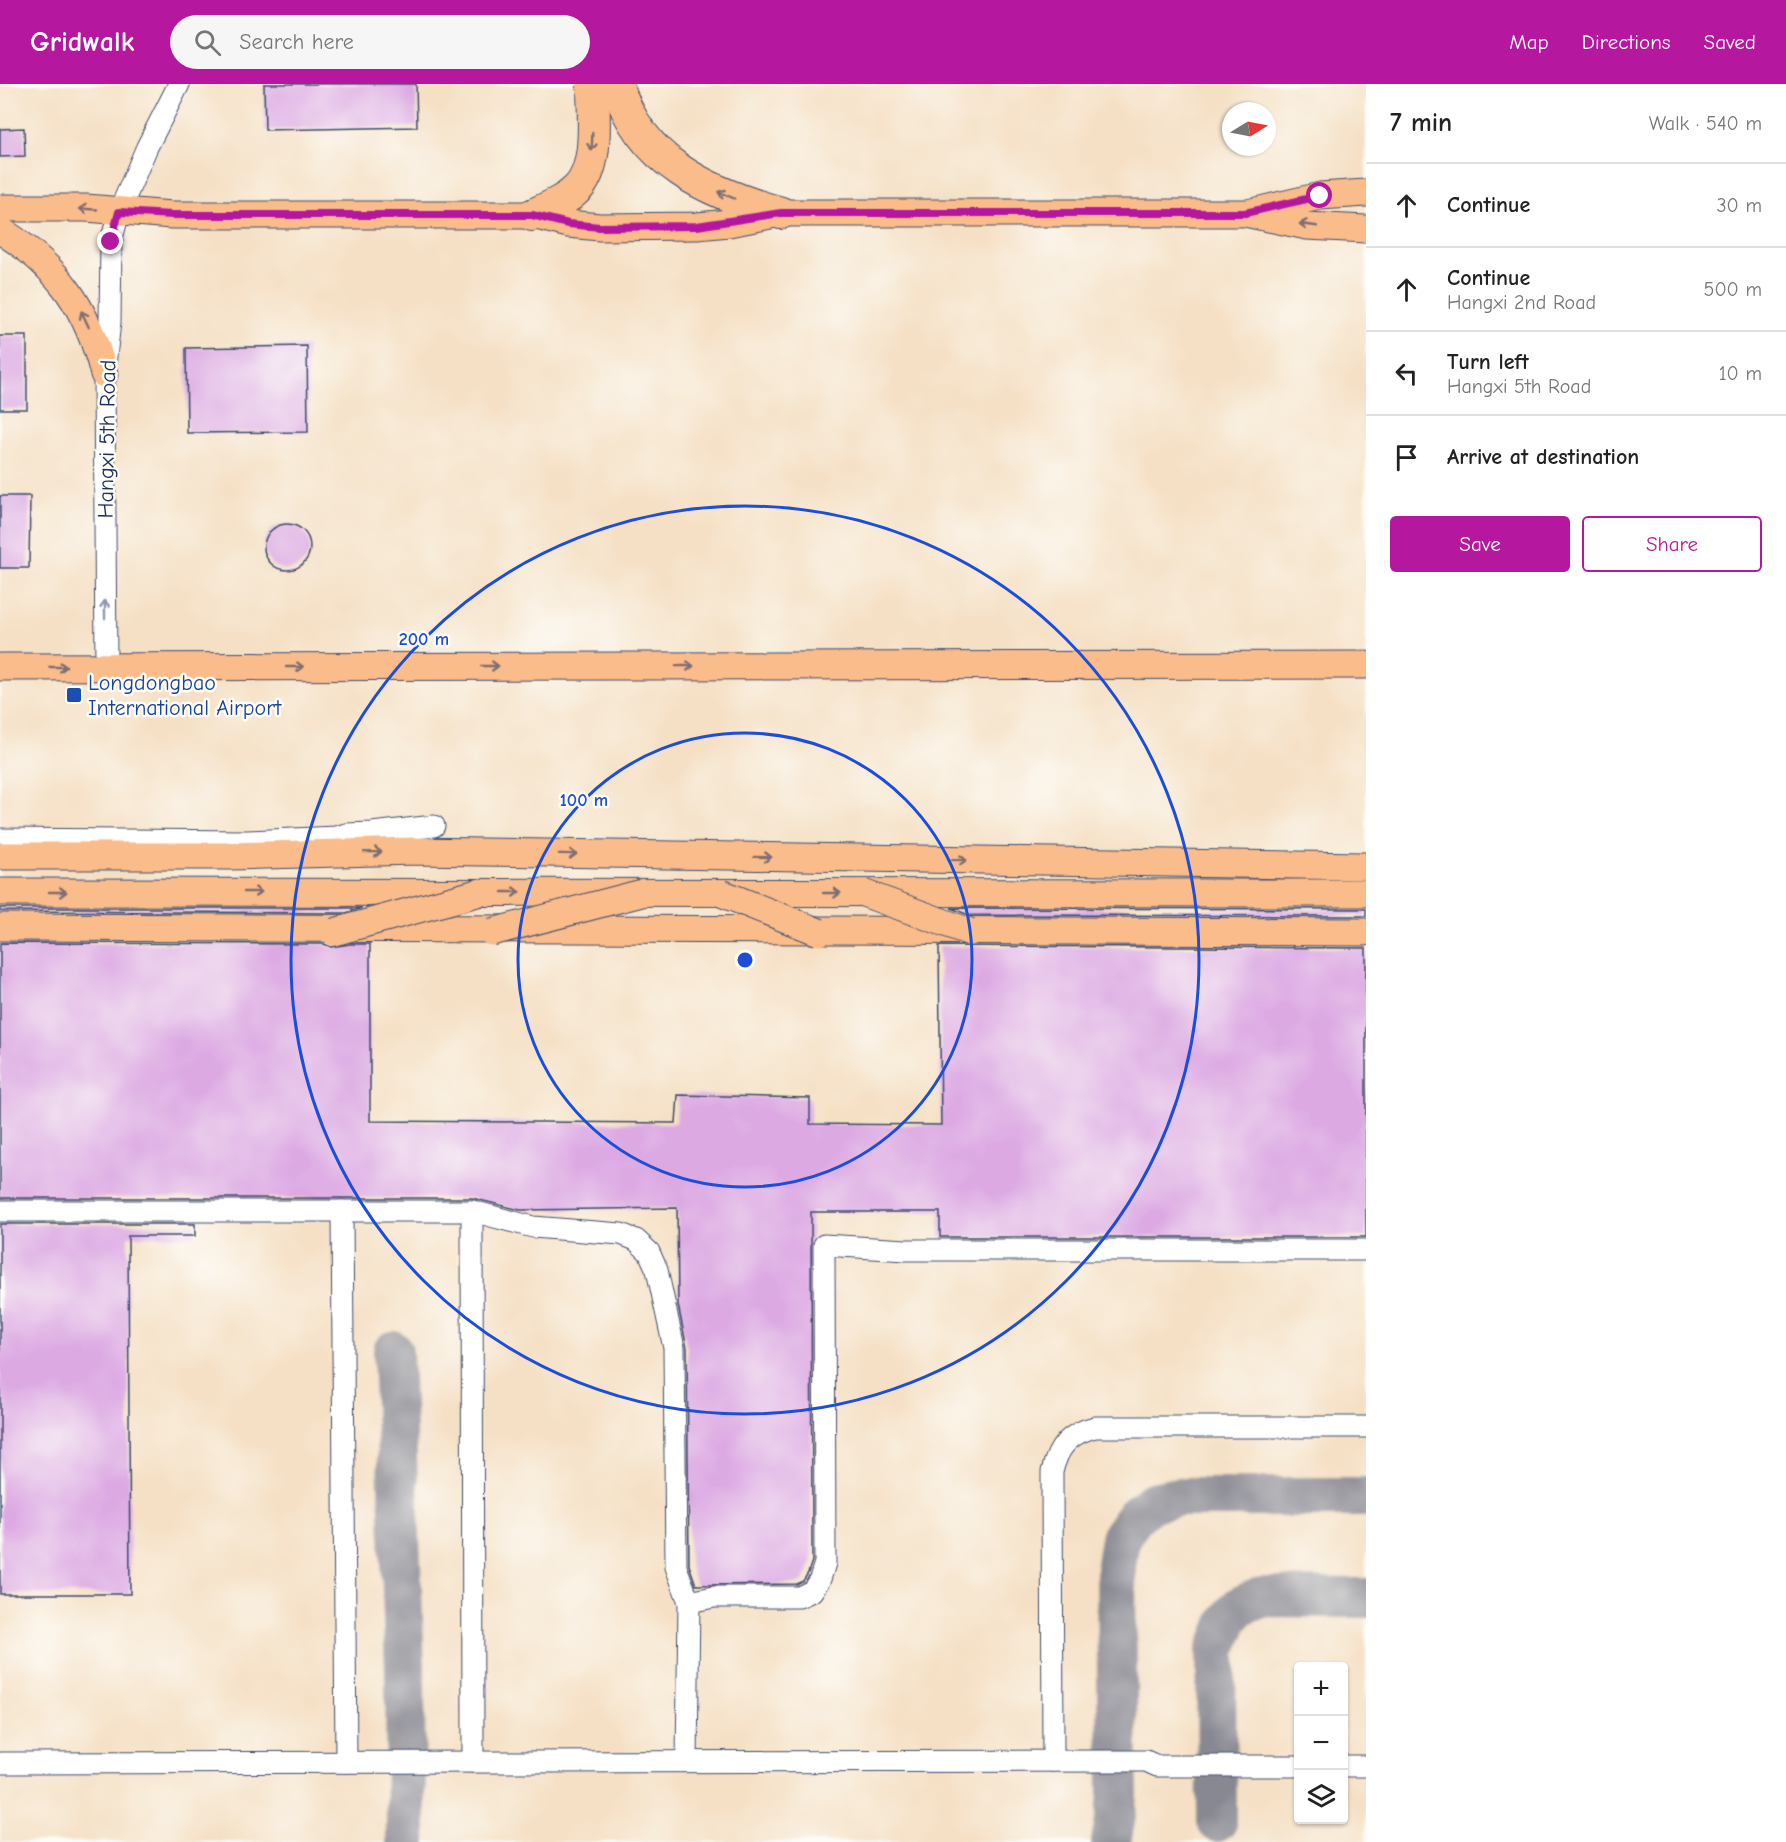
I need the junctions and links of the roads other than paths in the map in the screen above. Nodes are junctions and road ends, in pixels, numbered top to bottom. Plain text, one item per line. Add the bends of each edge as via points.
1 (179, 84) edge
2 (593, 84) edge
3 (617, 84) edge
4 (1366, 193) edge
5 (0, 208) edge
6 (119, 212) junction
7 (781, 213) junction
8 (1245, 213) junction
9 (532, 215) junction
10 (1366, 229) edge
11 (0, 230) edge
12 (104, 374) junction
13 (1366, 665) edge
14 (0, 667) edge
15 (106, 667) junction
16 (434, 826) dead end
17 (0, 830) edge
18 (346, 834) junction
19 (0, 839) edge
20 (0, 856) edge
21 (1366, 866) edge
22 (0, 892) edge
23 (481, 892) junction
24 (642, 893) junction
25 (721, 893) junction
26 (863, 893) junction
27 (1366, 893) edge
28 (0, 927) edge
29 (0, 932) edge
30 (334, 932) junction
31 (492, 932) junction
32 (819, 932) junction
33 (970, 932) junction
34 (1366, 932) edge
35 (0, 1211) edge
36 (342, 1211) junction
37 (472, 1211) junction
38 (1366, 1250) edge
39 (1366, 1427) edge
40 (689, 1602) junction
41 (687, 1761) junction
42 (1053, 1761) junction
43 (0, 1762) edge
44 (346, 1762) junction
45 (474, 1762) junction
46 (1294, 1766) edge
47 (1348, 1766) edge
48 (1366, 1766) edge

1 - 6 street, Hangxi 5th Road
2 -> 9 highway via 588,173 570,195
7 -> 3 highway via 727,196 676,168 637,130
4 - 8 main road via 1320,196
6 -> 5 main road
6 - 9 main road
6 - 12 street, Hangxi 5th Road via 111,242 110,322
7 - 8 main road
7 - 9 main road via 697,226 610,227 568,224
10 -> 8 main road via 1307,226
12 -> 11 main road via 91,332 70,293 41,260
15 -> 12 street, Hangxi 5th Road
15 -> 13 main road
14 -> 15 main road
16 - 18 street
17 - 18 street via 336,830
18 - 19 street via 249,841
20 -> 21 main road via 414,851
22 -> 23 main road, bridge
23 -> 24 main road, bridge
23 - 30 main road, bridge
24 - 25 main road
24 - 31 main road, bridge
25 -> 26 main road, bridge
25 - 32 main road, bridge
26 - 27 main road
26 - 33 main road, bridge
28 - 34 main road
29 - 30 main road
30 - 31 main road, bridge
31 - 32 main road, bridge
32 - 33 main road, bridge
33 - 34 main road
35 - 36 street
36 - 37 street
36 - 44 street
37 - 40 street via 533,1227 621,1234 636,1240 649,1252 657,1270 674,1348 676,1566
37 - 45 street
38 - 40 street via 906,1250 824,1245 825,1563 820,1579 812,1592 799,1597 714,1597
39 - 42 street via 1095,1427 1067,1440 1056,1456 1052,1472
40 - 41 street
41 - 42 street
41 - 45 street
42 - 46 street
43 - 44 street
44 - 45 street
47 - 48 street

